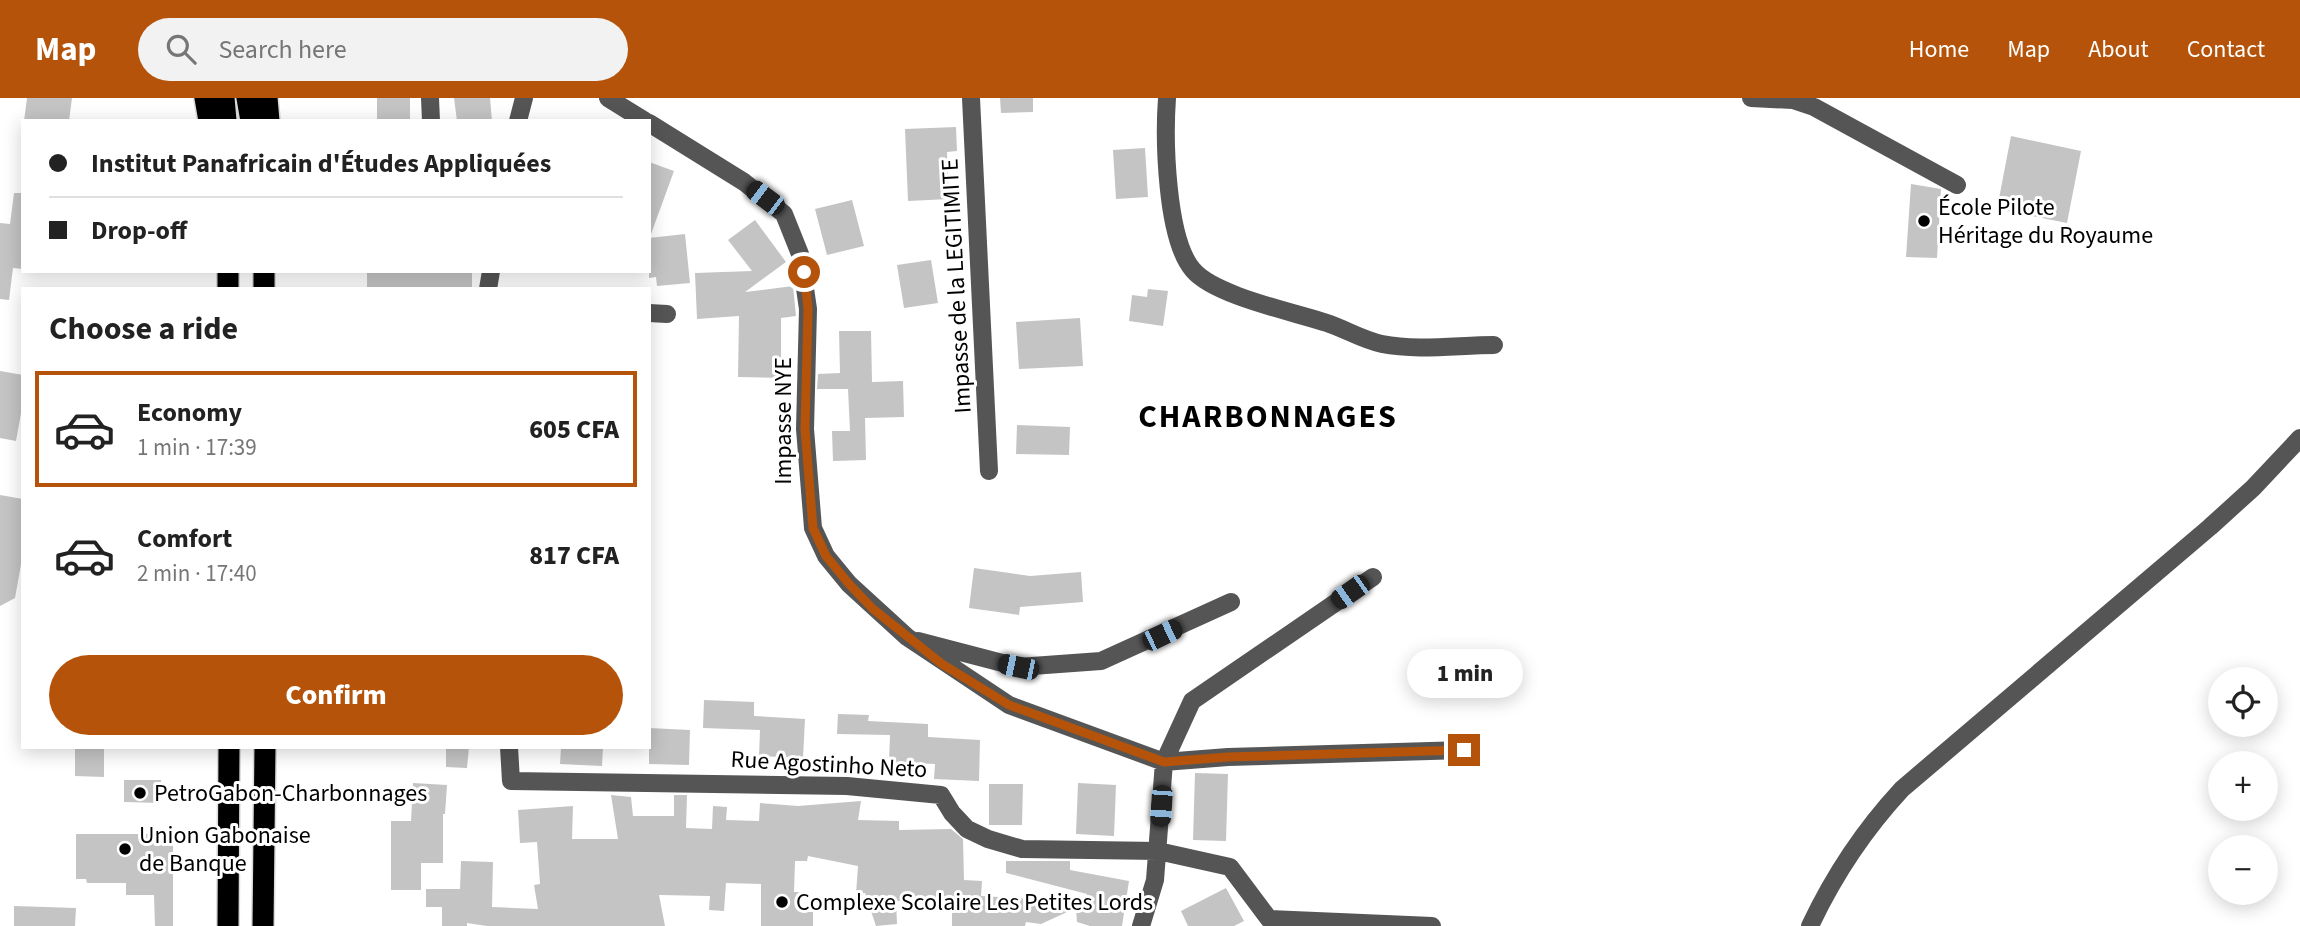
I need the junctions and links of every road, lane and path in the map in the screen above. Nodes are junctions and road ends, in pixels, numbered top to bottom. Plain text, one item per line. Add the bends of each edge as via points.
1 (205, 98) edge
2 (224, 98) edge
3 (247, 98) edge
4 (267, 98) edge
5 (430, 98) edge
6 (524, 98) edge
7 (608, 98) edge
8 (971, 98) edge
9 (1167, 98) edge
10 (1751, 98) edge
11 (209, 119) edge
12 (226, 119) edge
13 (251, 119) edge
14 (269, 119) edge
15 (431, 119) edge
16 (519, 119) edge
17 (642, 119) edge
18 (651, 124) edge
19 (1957, 185) dead end
20 (1494, 345) dead end
21 (2300, 438) edge
22 (989, 471) dead end
23 (1373, 577) dead end
24 (1231, 602) dead end
25 (907, 638) junction
26 (229, 749) edge
27 (265, 749) edge
28 (509, 749) edge
29 (1464, 750) dead end
30 (1164, 762) junction
31 (1158, 851) junction
32 (264, 884) junction
33 (228, 926) edge
34 (263, 926) edge
35 (277, 926) edge
36 (1141, 926) edge
37 (1432, 926) edge
38 (1810, 926) edge

1 - 11 highway
2 - 12 highway
3 - 13 highway
4 - 14 highway
5 - 15 street
6 - 16 street
7 - 17 street, Impasse NYE
8 - 22 street, Impasse de la LEGITIMITE
9 - 20 street via 1172,209 1182,253 1194,272 1218,287 1381,344
10 - 19 street via 1793,100 1814,107
18 - 25 street, Impasse NYE via 744,182 784,214 800,254 808,309 805,429 813,528 826,556 849,584
21 - 38 street via 2210,527 1902,789 1869,824
23 - 30 street via 1192,701
24 - 25 street via 1139,646 1090,662 1018,667
25 - 30 street, Impasse NYE via 1009,705
26 - 33 highway
27 - 32 highway
28 - 31 street, Rue Agostinho Neto via 511,781 785,784 918,791 941,795 967,829 1022,849
29 - 30 street
30 - 31 street
31 - 36 street
31 - 37 street via 1230,867 1269,919
32 - 34 highway
32 - 35 highway

